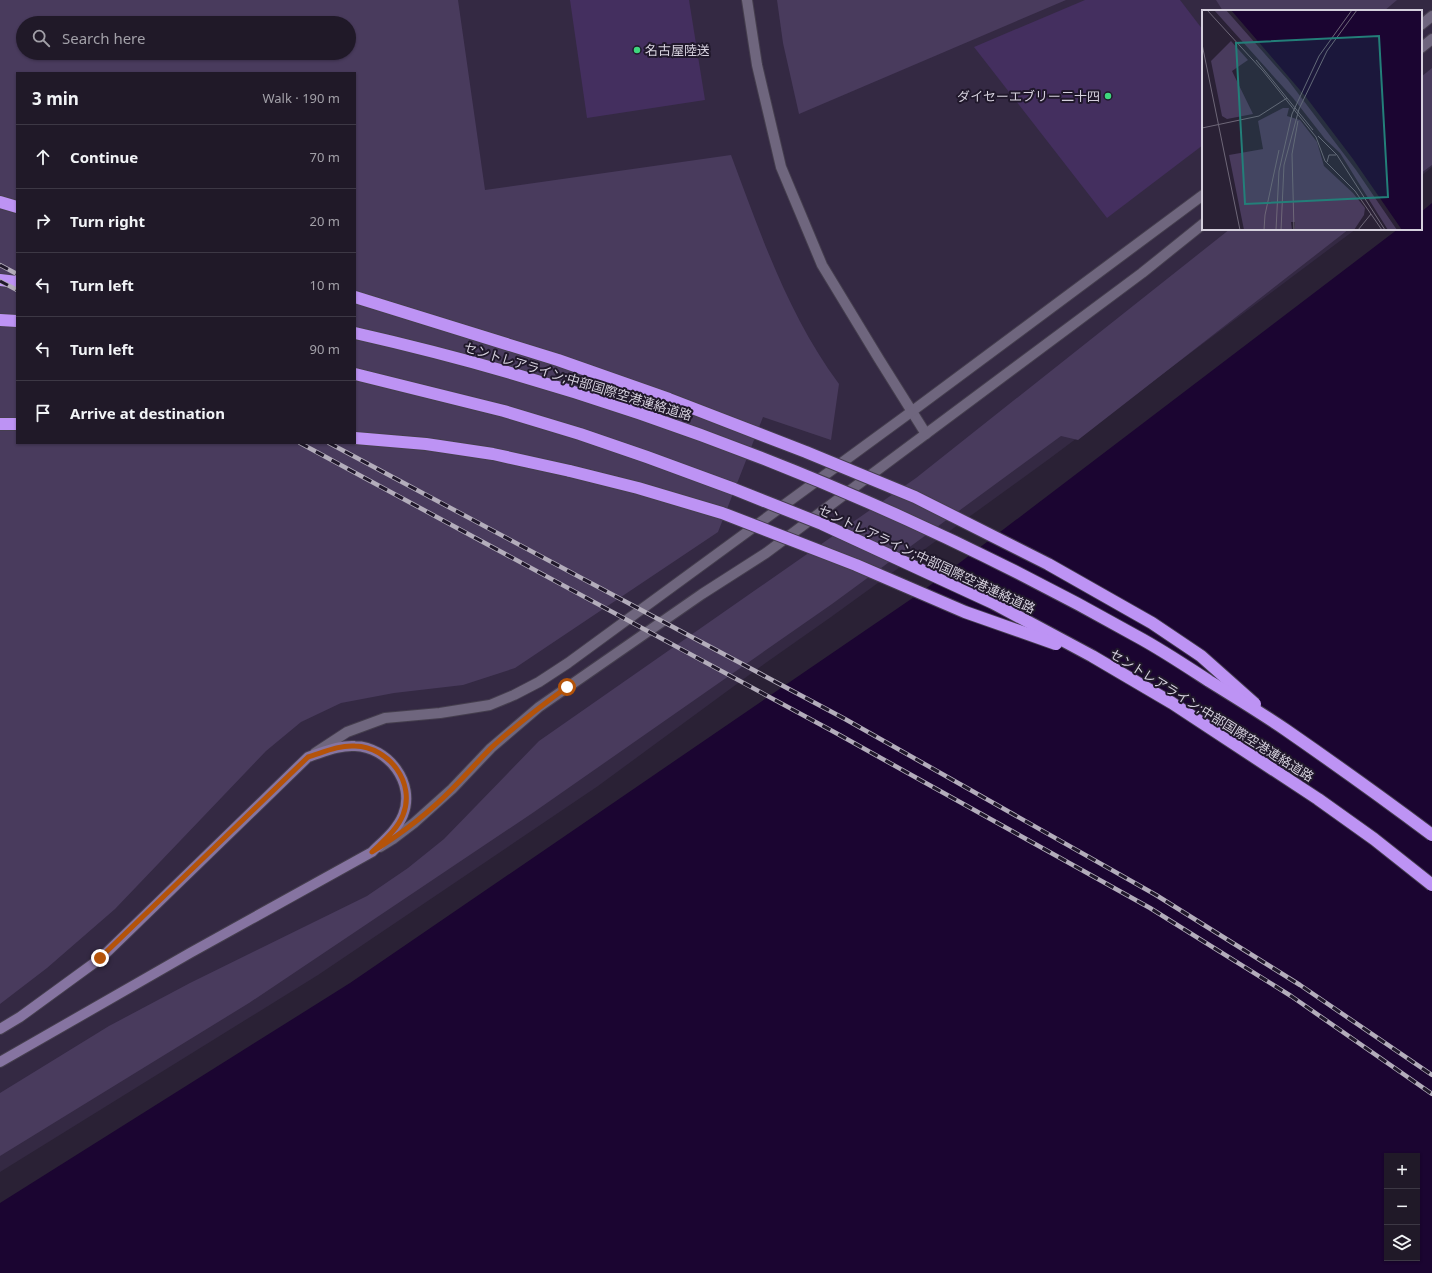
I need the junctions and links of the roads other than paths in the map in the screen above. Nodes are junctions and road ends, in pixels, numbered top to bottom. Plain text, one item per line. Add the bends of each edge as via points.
1 (747, 0) edge
2 (1432, 16) edge
3 (1422, 24) edge
4 (1432, 39) edge
5 (1422, 47) edge
6 (1202, 196) edge
7 (0, 202) edge
8 (16, 207) edge
9 (1202, 225) edge
10 (0, 280) edge
11 (16, 282) edge
12 (356, 298) edge
13 (0, 320) edge
14 (16, 321) edge
15 (356, 333) edge
16 (356, 374) edge
17 (911, 412) junction
18 (0, 424) edge
19 (16, 424) edge
20 (926, 434) junction
21 (356, 438) edge
22 (1092, 656) junction
23 (1284, 729) junction
24 (308, 757) junction
25 (1432, 835) edge
26 (372, 852) junction
27 (1432, 885) edge
28 (0, 1029) edge
29 (0, 1062) edge

1 - 17 lane via 757,65 781,167 822,265
2 - 3 lane
4 - 5 lane
6 - 17 lane
7 - 8 highway
9 - 20 lane via 1142,273
10 - 11 highway
12 - 23 highway, bridge via 558,360 669,399 915,497 1048,564 1152,623 1202,656
13 - 14 highway
15 - 23 highway, セントレアライン;中部国際空港連絡道路, bridge via 414,346 593,397 693,431 782,466 1017,571 1141,638
16 - 22 highway, セントレアライン;中部国際空港連絡道路, bridge via 504,411 580,434 734,489 822,524 993,603
17 - 20 lane
17 - 24 lane via 539,682 490,704 440,713 385,718 347,732
18 - 19 highway
20 - 26 lane via 766,553 702,594 539,708 491,748 452,789 414,823
21 - 22 highway, bridge via 426,444 493,454 676,499 722,513 856,565 965,612
22 - 27 highway, セントレアライン;中部国際空港連絡道路, bridge via 1172,703 1318,799
23 - 25 highway, セントレアライン;中部国際空港連絡道路, bridge
24 - 26 street via 340,746 357,746 381,753 401,775 406,792 403,815 388,837
24 - 28 street via 100,958
26 - 29 street

